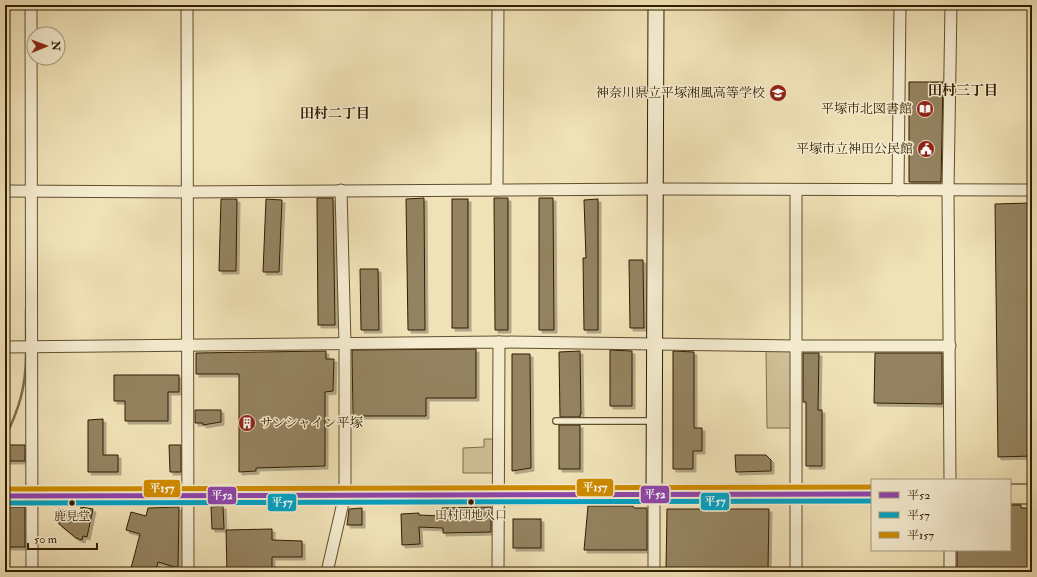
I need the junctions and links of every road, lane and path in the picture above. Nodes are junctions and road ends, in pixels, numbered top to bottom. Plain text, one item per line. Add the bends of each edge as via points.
1 (31, 5) edge
2 (187, 5) edge
3 (498, 5) edge
4 (656, 5) edge
5 (900, 5) edge
6 (951, 5) edge
7 (656, 189) junction
8 (341, 190) junction
9 (497, 190) junction
10 (796, 190) junction
11 (898, 190) junction
12 (948, 190) junction
13 (1032, 190) edge
14 (5, 191) edge
15 (31, 191) junction
16 (188, 192) junction
17 (500, 342) junction
18 (345, 344) junction
19 (655, 344) junction
20 (187, 346) junction
21 (795, 346) junction
22 (950, 346) junction
23 (5, 347) edge
24 (32, 347) junction
25 (556, 420) dead end
26 (655, 421) junction
27 (950, 479) edge
28 (871, 482) edge
29 (1011, 482) edge
30 (1032, 482) edge
31 (5, 484) edge
32 (345, 488) junction
33 (795, 488) junction
34 (187, 489) junction
35 (499, 489) junction
36 (654, 489) junction
37 (32, 490) junction
38 (871, 494) edge
39 (1011, 494) edge
40 (1032, 494) edge
41 (5, 496) edge
42 (950, 551) edge
43 (32, 572) edge
44 (188, 572) edge
45 (327, 572) edge
46 (498, 572) edge
47 (654, 572) edge
48 (796, 572) edge
49 (950, 572) edge

1 - 15 street
2 - 16 street
3 - 9 street
4 - 7 street
5 - 11 street
6 - 12 street
7 - 9 street
7 - 10 street
7 - 19 street
8 - 9 street
8 - 16 street
8 - 18 street
10 - 11 street
10 - 21 street
11 - 12 street
12 - 13 street
12 - 22 street
14 - 15 street
15 - 16 street
15 - 24 street
16 - 20 street
17 - 18 street
17 - 19 street
17 - 35 street
18 - 20 street
18 - 32 street
19 - 21 street
19 - 26 street
20 - 24 street
20 - 34 street
21 - 22 street
21 - 33 street
22 - 27 street
23 - 24 street
24 - 37 street
25 - 26 lane
26 - 36 street
28 - 33 highway
29 - 30 highway
31 - 37 highway
32 - 34 highway
32 - 35 highway
32 - 45 street
33 - 36 highway
33 - 38 highway
33 - 48 street
34 - 37 highway
34 - 44 street
35 - 36 highway
35 - 46 street
36 - 47 street
37 - 41 highway
37 - 43 street
39 - 40 highway
42 - 49 street

